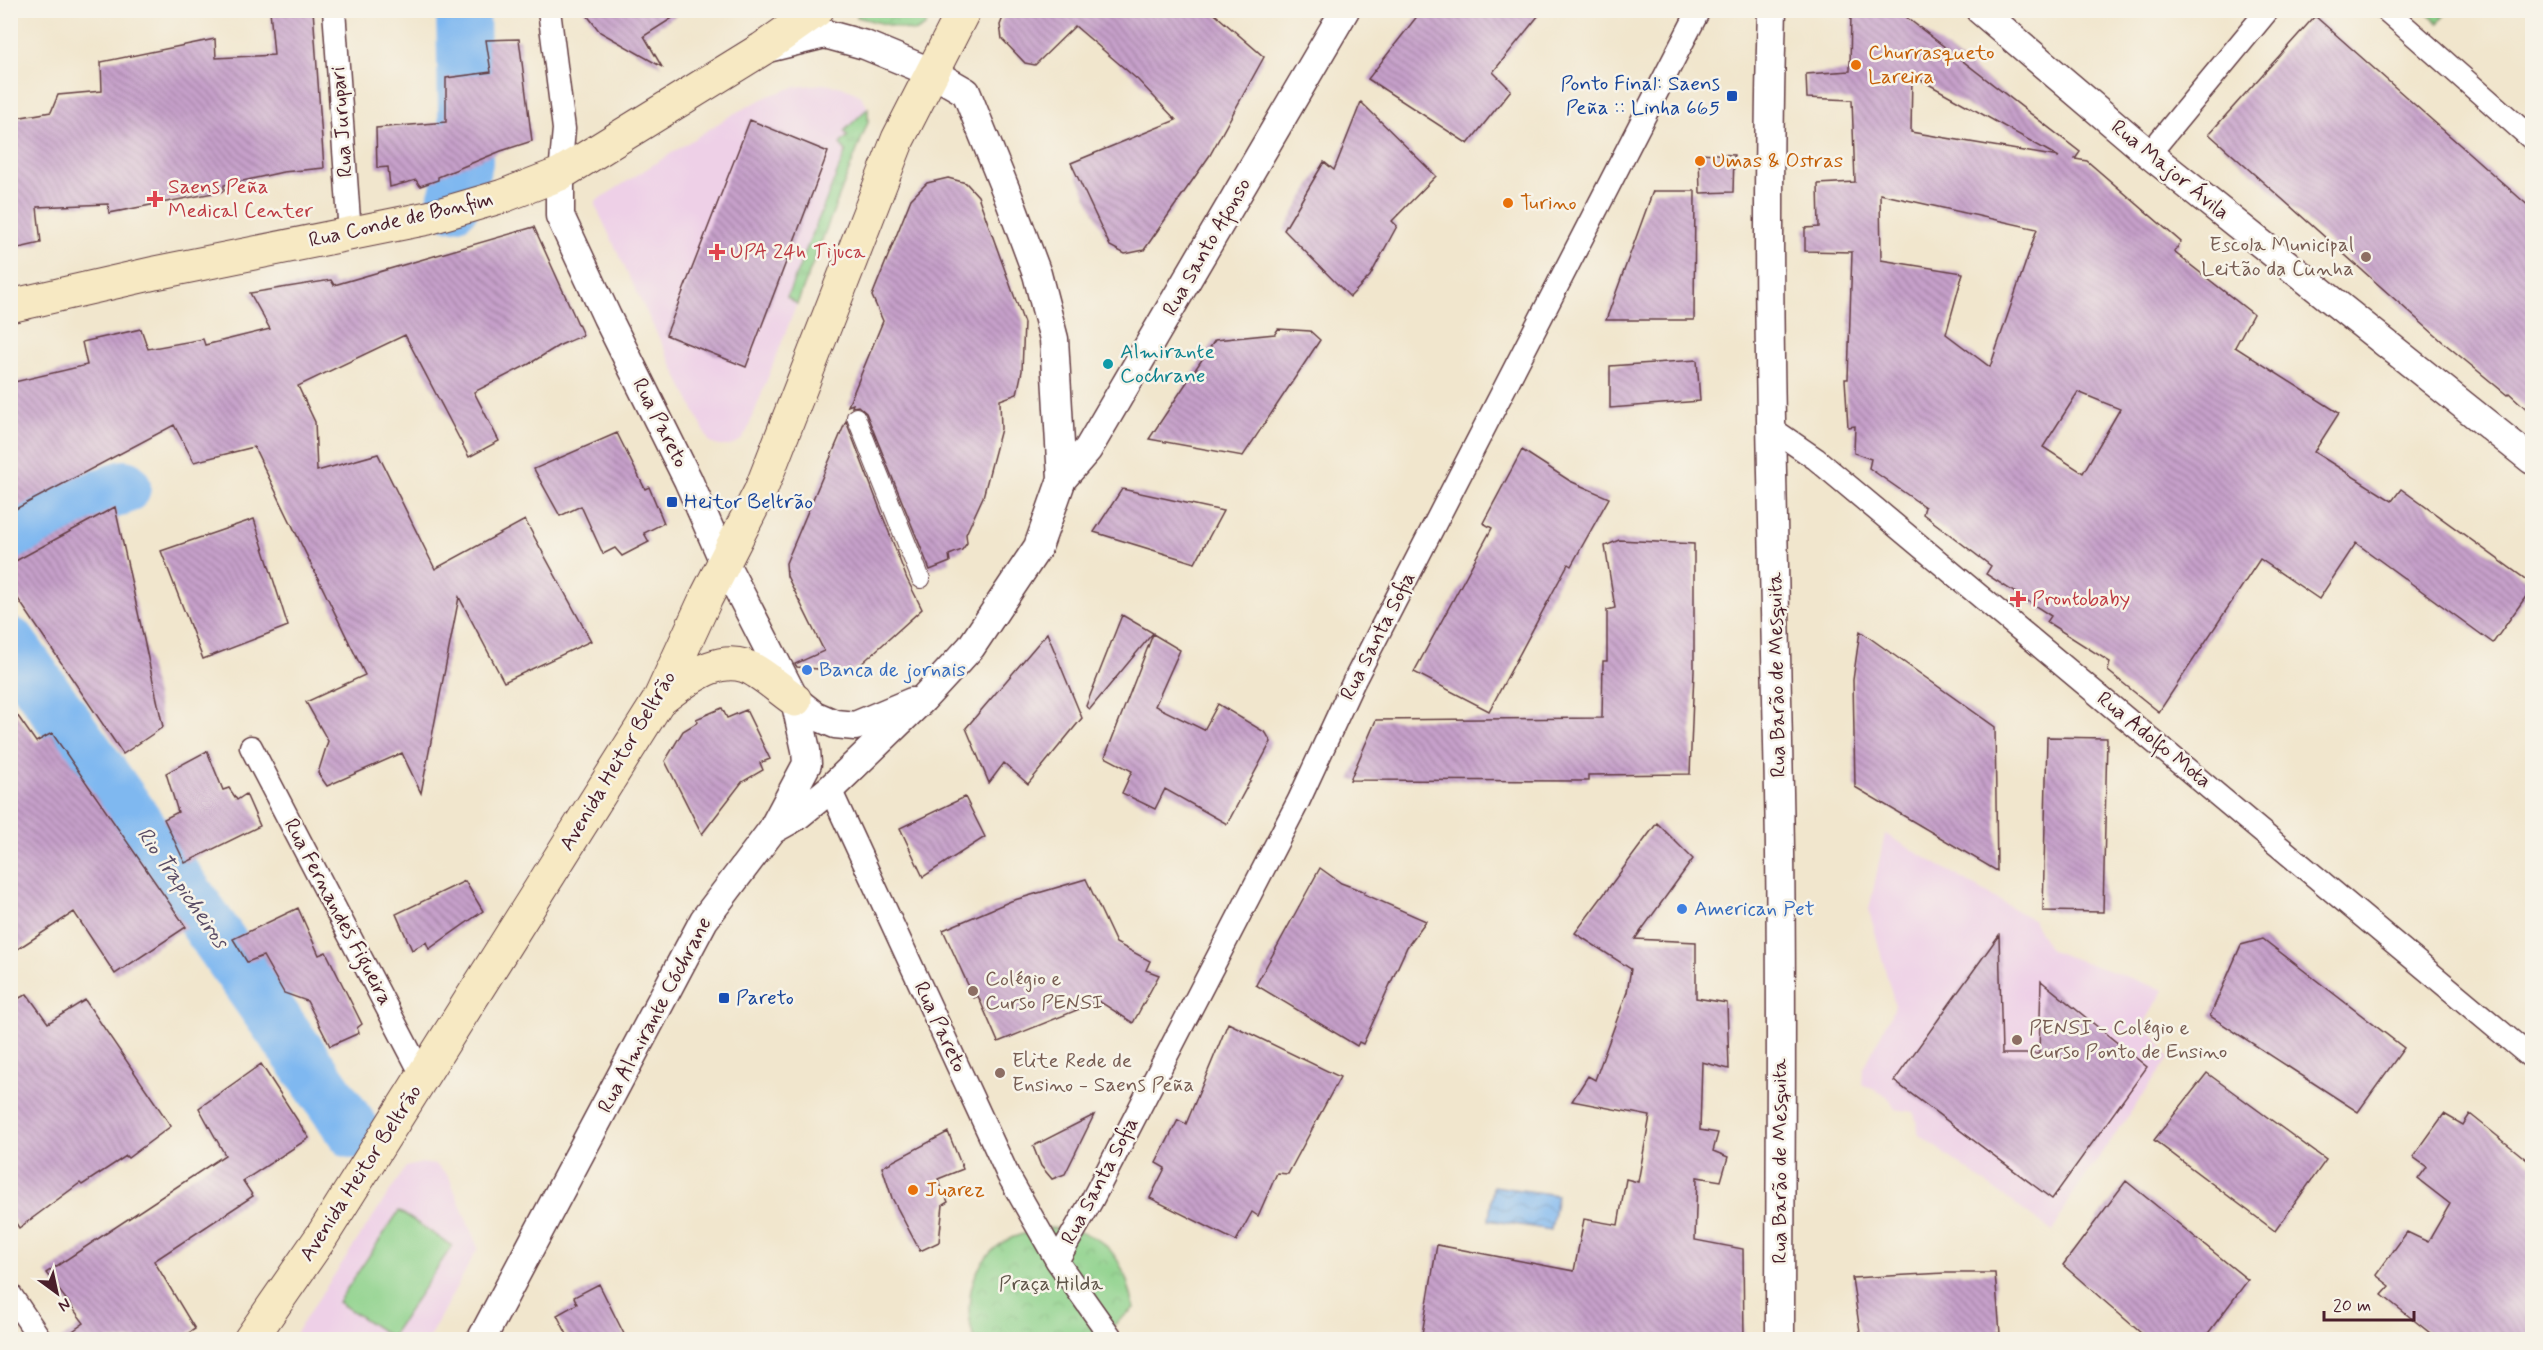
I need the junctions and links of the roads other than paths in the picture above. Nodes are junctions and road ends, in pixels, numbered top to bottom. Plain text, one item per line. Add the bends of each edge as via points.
1 (334, 10) edge
2 (549, 10) edge
3 (817, 10) edge
4 (964, 10) edge
5 (1346, 10) edge
6 (1699, 10) edge
7 (1772, 10) edge
8 (1980, 10) edge
9 (2268, 10) edge
10 (2386, 10) edge
11 (762, 49) junction
12 (933, 73) junction
13 (2532, 139) edge
14 (2149, 154) junction
15 (560, 174) junction
16 (350, 234) junction
17 (10, 306) edge
18 (856, 417) dead end
19 (1771, 428) junction
20 (2532, 459) edge
21 (1062, 479) junction
22 (724, 562) junction
23 (921, 579) dead end
24 (923, 699) junction
25 (659, 700) junction
26 (795, 700) junction
27 (251, 747) dead end
28 (830, 789) junction
29 (772, 830) junction
30 (2532, 1058) edge
31 (423, 1077) junction
32 (1057, 1261) junction
33 (10, 1294) edge
34 (41, 1340) edge
35 (250, 1340) edge
36 (481, 1340) edge
37 (1113, 1340) edge
38 (1780, 1340) edge

1 - 16 street, Rua Jurupari
2 - 15 street via 564,129
3 - 11 main road, Rua Conde de Bonfim
4 - 12 main road
5 - 21 street, Rua Santo Afonso via 1089,450
6 - 32 street, Rua Santa Sofia via 1353,683 1294,811
7 - 19 street, Rua Barão de Mesquita
8 - 14 street, Rua Major Ávila
9 - 14 street
10 - 13 street
11 - 12 street, Rua Almirante Cóchrane via 825,34 865,45
11 - 15 main road, Rua Conde de Bonfim
12 - 21 street, Rua Almirante Cóchrane via 966,92 1037,274 1054,339
12 - 22 main road, Avenida Heitor Beltrão via 898,139 760,492
14 - 20 street, Rua Major Ávila
15 - 16 main road, Rua Conde de Bonfim via 428,218
15 - 22 street, Rua Pareto via 560,216
16 - 17 main road, Rua Conde de Bonfim
18 - 23 street
19 - 30 street, Rua Adolfo Mota via 1816,459
19 - 38 street, Rua Barão de Mesquita via 1779,795
21 - 24 street, Rua Almirante Cóchrane via 1038,547 971,647
22 - 25 main road, Avenida Heitor Beltrão
22 - 26 street, Rua Pareto
24 - 26 street, Rua Pareto via 855,726 814,715
24 - 28 street, Rua Almirante Cóchrane
25 - 26 main road via 694,674 715,665 742,665 756,671
25 - 31 main road, Avenida Heitor Beltrão
26 - 29 street, Rua Pareto via 807,764
27 - 31 street, Rua Fernandes Figueira
28 - 29 street, Rua Almirante Cóchrane
28 - 32 street, Rua Pareto via 1008,1174
29 - 36 street, Rua Almirante Cóchrane via 704,920
31 - 35 main road, Avenida Heitor Beltrão
32 - 37 street, Rua Pareto
33 - 34 street

